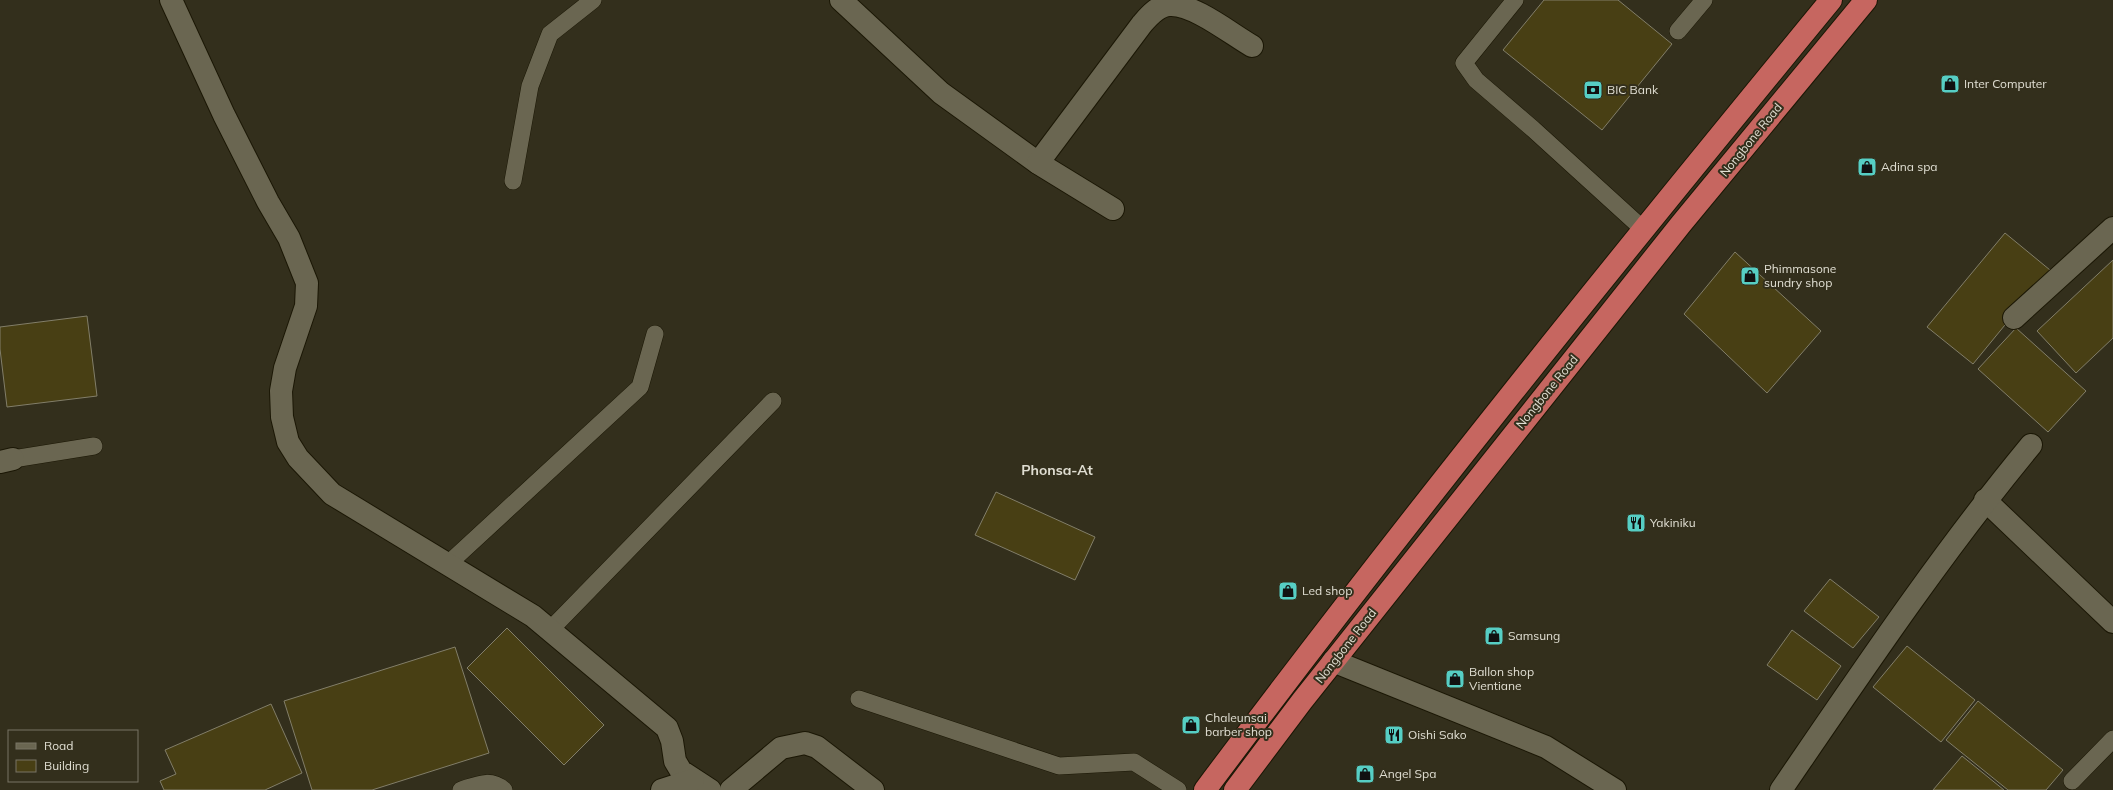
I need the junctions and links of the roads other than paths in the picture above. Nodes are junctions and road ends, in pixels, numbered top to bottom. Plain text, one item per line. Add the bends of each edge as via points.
1 (171, 0) edge
2 (593, 0) edge
3 (841, 0) edge
4 (1515, 0) edge
5 (1704, 0) edge
6 (1832, 0) edge
7 (1866, 0) edge
8 (1678, 30) dead end
9 (1252, 46) dead end
10 (1038, 163) junction
11 (513, 181) dead end
12 (1113, 209) dead end
13 (2113, 228) edge
14 (1644, 230) junction
15 (2014, 318) dead end
16 (655, 334) dead end
17 (773, 401) dead end
18 (2030, 445) dead end
19 (94, 446) dead end
20 (7, 461) edge
21 (1986, 500) junction
22 (447, 565) junction
23 (2113, 622) edge
24 (550, 630) junction
25 (1333, 661) junction
26 (859, 699) dead end
27 (2113, 739) edge
28 (2072, 781) dead end
29 (702, 785) edge
30 (461, 790) edge
31 (504, 790) edge
32 (662, 790) edge
33 (730, 790) edge
34 (873, 790) edge
35 (1178, 790) edge
36 (1205, 790) edge
37 (1235, 790) edge
38 (1615, 790) edge
39 (1781, 790) edge

1 - 22 street via 224,115 289,238 307,283 306,306 285,368 281,391 282,417 288,442 298,458 332,494
2 - 11 lane via 550,34 530,86
3 - 10 street via 941,93
4 - 14 lane via 1464,63 1476,80
5 - 8 lane
6 - 14 highway, Nongbone Road
7 - 25 highway, Nongbone Road via 1676,230
9 - 10 street via 1191,10 1169,4 1155,10
10 - 12 street
13 - 15 street
14 - 36 highway, Nongbone Road via 1309,651
16 - 22 lane via 640,387
17 - 24 lane
18 - 21 street
19 - 20 lane
21 - 23 street
21 - 39 street via 1920,588
22 - 24 street via 533,616
24 - 29 street via 667,728 675,761 681,771
25 - 37 highway, Nongbone Road
25 - 38 street via 1546,747
26 - 35 lane via 1059,766 1134,762
27 - 28 lane
29 - 32 street
30 - 31 lane via 486,782
33 - 34 street via 781,748 805,743 817,747

